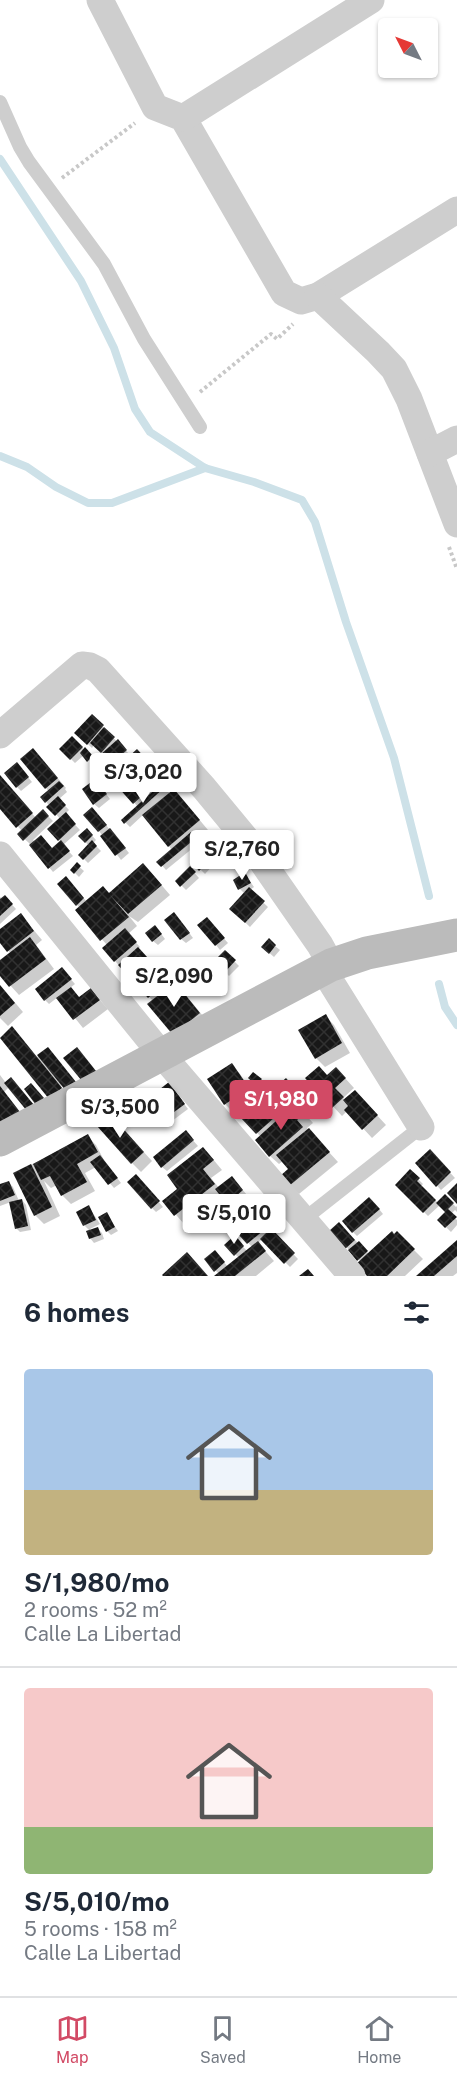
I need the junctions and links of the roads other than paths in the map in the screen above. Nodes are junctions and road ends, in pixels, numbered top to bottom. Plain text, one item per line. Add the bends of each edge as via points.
1 (100, 0) edge
2 (371, 0) edge
3 (0, 102) edge
4 (183, 118) junction
5 (457, 210) edge
6 (318, 296) junction
7 (200, 427) dead end
8 (457, 440) edge
9 (430, 453) junction
10 (457, 524) edge
11 (0, 735) edge
12 (0, 855) edge
13 (457, 935) edge
14 (331, 965) junction
15 (162, 1055) junction
16 (421, 1127) joint
17 (0, 1140) edge
18 (303, 1220) junction
19 (352, 1276) edge

1 - 4 street via 155,107
2 - 4 street
3 - 7 lane via 29,162 104,264 144,339
4 - 6 street via 284,293 301,301
5 - 6 street
6 - 9 street via 394,369
8 - 9 street
9 - 10 street
11 - 14 street via 82,665 99,670 247,840
12 - 15 street
13 - 14 street via 367,953
14 - 15 street
14 - 16 street via 331,982
15 - 17 street
15 - 18 street
16 - 18 lane
18 - 19 street

